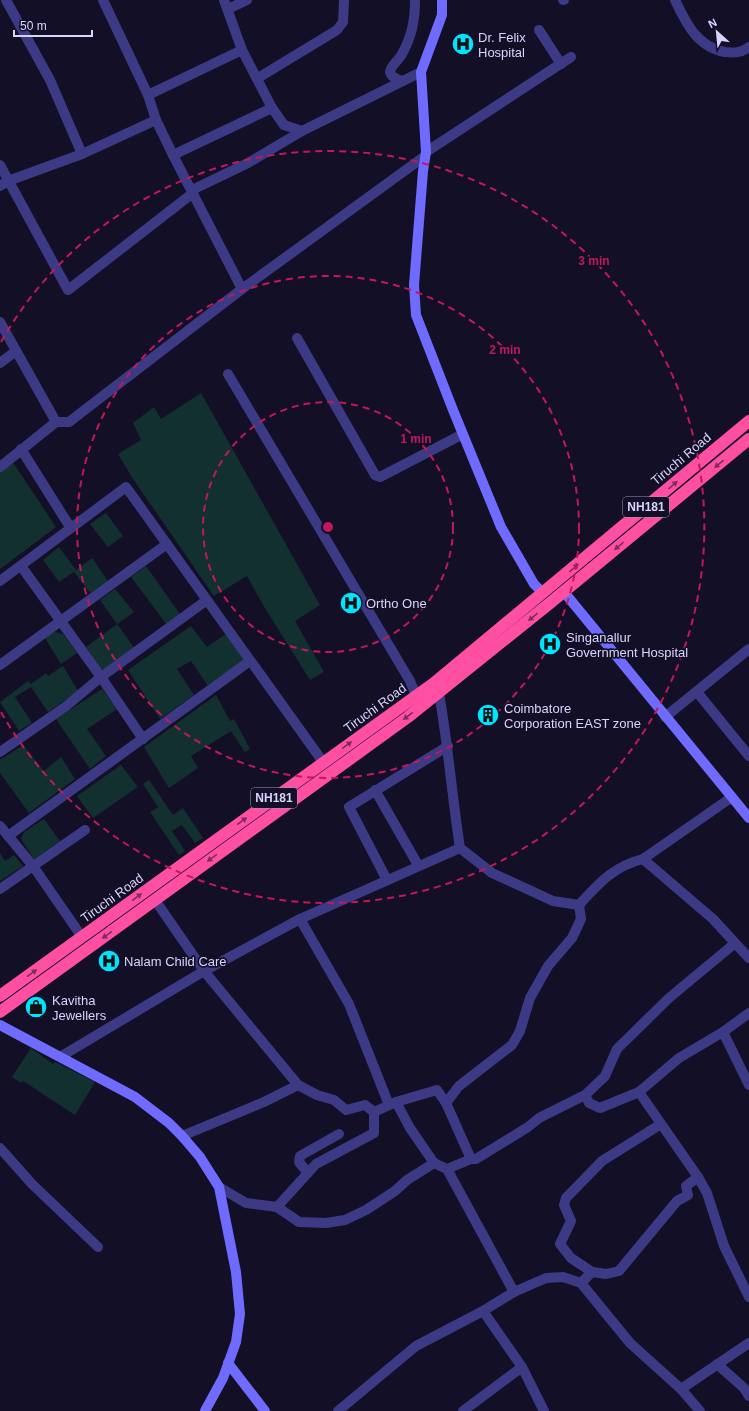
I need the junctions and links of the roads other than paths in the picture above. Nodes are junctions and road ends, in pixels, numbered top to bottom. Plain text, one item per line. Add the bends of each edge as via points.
1 (6, 0) edge
2 (103, 0) edge
3 (247, 0) edge
4 (344, 0) edge
5 (415, 0) edge
6 (442, 0) edge
7 (675, 0) edge
8 (226, 5) edge
9 (539, 30) dead end
10 (749, 48) edge
11 (242, 50) junction
12 (571, 57) dead end
13 (561, 64) junction
14 (421, 72) junction
15 (258, 78) junction
16 (402, 82) junction
17 (148, 95) junction
18 (272, 108) junction
19 (156, 120) junction
20 (302, 131) junction
21 (82, 154) junction
22 (426, 154) junction
23 (173, 155) junction
24 (0, 166) edge
25 (4, 183) edge
26 (193, 192) junction
27 (242, 289) junction
28 (0, 322) edge
29 (298, 338) dead end
30 (16, 351) junction
31 (0, 364) edge
32 (228, 374) dead end
33 (749, 421) edge
34 (56, 422) junction
35 (463, 434) junction
36 (749, 439) edge
37 (21, 450) junction
38 (0, 467) edge
39 (70, 527) junction
40 (166, 544) junction
41 (21, 566) junction
42 (0, 581) edge
43 (564, 592) junction
44 (543, 593) junction
45 (207, 600) junction
46 (60, 622) junction
47 (749, 649) edge
48 (250, 661) junction
49 (0, 665) edge
50 (102, 677) junction
51 (697, 692) junction
52 (439, 693) junction
53 (416, 695) junction
54 (665, 717) junction
55 (143, 739) junction
56 (448, 746) junction
57 (0, 752) edge
58 (749, 756) edge
59 (323, 762) junction
60 (375, 790) junction
61 (732, 797) junction
62 (749, 818) edge
63 (0, 826) edge
64 (85, 830) dead end
65 (8, 836) junction
66 (219, 838) junction
67 (227, 848) junction
68 (460, 848) junction
69 (644, 859) junction
70 (418, 865) junction
71 (33, 866) junction
72 (387, 880) junction
73 (0, 889) edge
74 (154, 900) junction
75 (579, 905) junction
76 (300, 919) junction
77 (82, 937) junction
78 (734, 944) junction
79 (749, 958) edge
80 (204, 971) junction
81 (0, 996) edge
82 (0, 1012) edge
83 (749, 1013) edge
84 (0, 1025) edge
85 (723, 1032) junction
86 (60, 1057) junction
87 (298, 1085) junction
88 (749, 1085) edge
89 (639, 1092) junction
90 (585, 1095) junction
91 (393, 1103) junction
92 (446, 1103) junction
93 (374, 1112) junction
94 (661, 1124) junction
95 (339, 1134) dead end
96 (182, 1136) junction
97 (0, 1148) edge
98 (471, 1159) junction
99 (434, 1163) junction
100 (447, 1168) junction
101 (308, 1173) junction
102 (698, 1177) junction
103 (218, 1187) junction
104 (277, 1207) junction
105 (98, 1247) dead end
106 (592, 1272) junction
107 (581, 1283) junction
108 (514, 1292) junction
109 (749, 1297) edge
110 (483, 1311) junction
111 (749, 1342) edge
112 (228, 1363) junction
113 (717, 1364) junction
114 (522, 1367) junction
115 (681, 1389) junction
116 (749, 1396) edge
117 (206, 1411) edge
118 (265, 1411) edge
119 (338, 1411) edge
120 (462, 1411) edge
121 (544, 1411) edge
122 (700, 1411) edge

1 - 21 street via 50,80
2 - 17 street
3 - 8 street
4 - 15 street via 342,22 337,30
5 - 16 street via 415,18 411,35 402,56 390,69 393,77
6 - 14 street via 442,15
7 - 10 street via 686,22 703,43 716,50 730,53 742,52
8 - 11 street
9 - 13 street
11 - 15 street
11 - 17 street
12 - 13 street
13 - 22 street
14 - 16 street
14 - 22 street
15 - 18 street
16 - 20 street
17 - 19 street
18 - 20 street via 284,125
18 - 23 street
19 - 21 street
19 - 23 street
20 - 26 street
21 - 25 street
22 - 27 street
22 - 35 street via 414,285 416,315
23 - 26 street
24 - 25 street
25 - 26 street via 68,290
26 - 27 street
27 - 34 street via 69,422
28 - 30 street
29 - 35 street via 375,475 380,477
30 - 31 street
30 - 34 street
32 - 53 street via 404,669
44 -> 33 highway, Tiruchi Road / NH181
34 - 37 street
35 - 44 street via 501,526 534,584
36 -> 43 highway, Tiruchi Road / NH181
37 - 38 street
37 - 39 street
39 - 40 street via 126,487
39 - 41 street
40 - 45 street
40 - 46 street
41 - 42 street
41 - 46 street
43 -> 52 highway, Tiruchi Road / NH181
43 - 54 street
44 - 53 highway, Tiruchi Road / NH181
45 - 48 street
45 - 50 street
46 - 49 street
46 - 50 street
47 - 51 street
48 - 55 street
48 - 59 street
50 - 55 street
50 - 57 street via 65,707
51 - 54 street
51 - 58 street
52 - 56 street
52 -> 67 highway, Tiruchi Road / NH181
59 -> 53 highway, Tiruchi Road / NH181
54 - 61 street
55 - 65 street
56 - 60 street
56 - 68 street
66 -> 59 highway, Tiruchi Road / NH181
60 - 70 street
60 - 72 street via 349,807
61 - 62 street
61 - 69 street
63 - 65 street
64 - 71 street
65 - 71 street
66 - 67 highway
77 -> 66 highway, Tiruchi Road / NH181
67 -> 74 highway, Tiruchi Road / NH181
68 - 70 street
68 - 75 street via 492,873 552,901
69 - 75 street via 628,863 603,879
69 - 78 street via 713,919
70 - 72 street
71 - 73 street
71 - 77 street
72 - 76 street
74 - 80 street
74 -> 82 highway, Tiruchi Road / NH181
75 - 92 street via 581,919 572,938 548,966 512,1045 459,1086
76 - 80 street
76 - 91 street via 349,1004
81 -> 77 highway, Tiruchi Road / NH181
78 - 79 street
78 - 90 street via 669,998 617,1049 605,1076
80 - 86 street
80 - 87 street
83 - 85 street
84 - 86 street
85 - 88 street
85 - 89 street via 680,1058
86 - 96 street via 135,1097 169,1122
87 - 93 street via 334,1100 346,1110 365,1105
87 - 96 street
89 - 90 street via 600,1108 589,1103
89 - 94 street
90 - 98 street via 539,1118 488,1153
91 - 92 street via 437,1090
91 - 93 street
91 - 99 street
92 - 98 street
93 - 101 street via 374,1133 323,1159
94 - 102 street
94 - 106 street via 602,1161 566,1198 564,1205 571,1221 560,1244 572,1258
95 - 101 street via 300,1156 299,1162
96 - 103 street via 200,1157
97 - 105 street via 32,1184
98 - 100 street
99 - 100 street
99 - 104 street via 366,1210 345,1220 326,1223 299,1222
100 - 108 street
101 - 104 street
102 - 106 street via 686,1186 688,1195 678,1201 619,1271 606,1274
102 - 109 street via 707,1193 724,1246
103 - 104 street via 246,1203
103 - 112 street via 236,1272 240,1314 236,1342
106 - 107 street
107 - 108 street via 563,1277 546,1278
107 - 115 street via 630,1343
108 - 110 street
110 - 114 street
110 - 119 street via 416,1346
111 - 113 street
112 - 117 street
112 - 118 street
113 - 115 street
113 - 116 street via 744,1388
114 - 120 street
114 - 121 street
115 - 122 street

